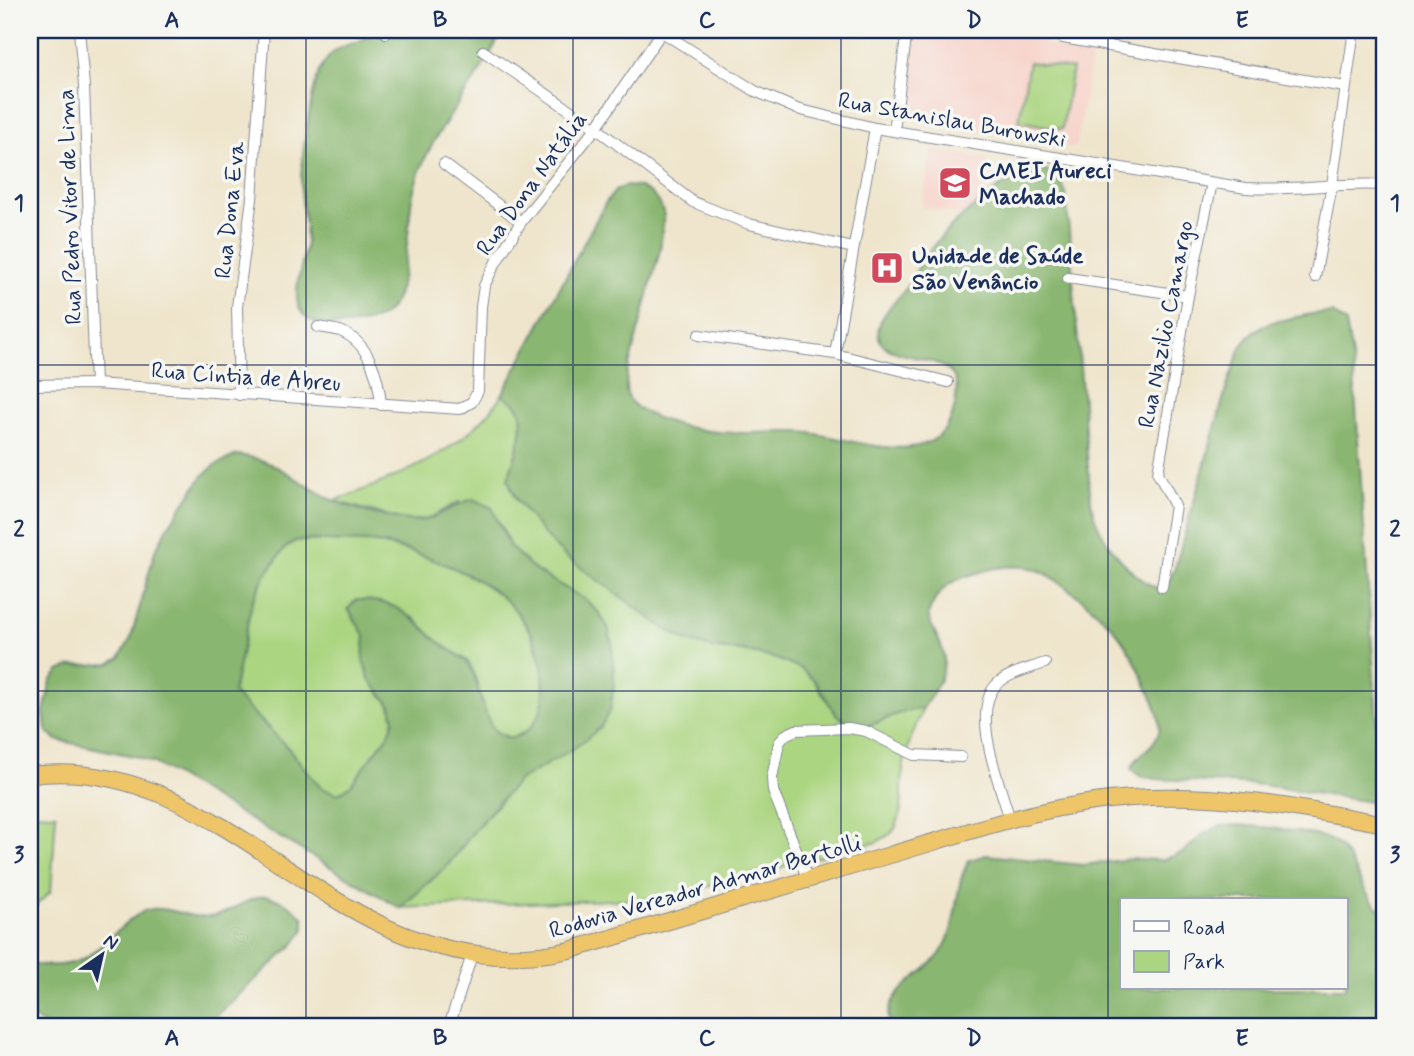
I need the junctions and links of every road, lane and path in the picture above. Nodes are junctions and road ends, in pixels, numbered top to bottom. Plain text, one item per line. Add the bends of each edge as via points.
1 (79, 30) edge
2 (264, 30) edge
3 (907, 30) edge
4 (1354, 30) edge
5 (661, 31) edge
6 (1063, 38) dead end
7 (483, 51) dead end
8 (1345, 88) junction
9 (596, 128) junction
10 (875, 128) junction
11 (894, 131) junction
12 (444, 164) dead end
13 (1212, 183) junction
14 (1332, 185) junction
15 (1384, 186) edge
16 (520, 222) junction
17 (853, 248) junction
18 (1315, 277) dead end
19 (1068, 278) dead end
20 (1188, 296) junction
21 (318, 327) dead end
22 (699, 335) dead end
23 (835, 354) junction
24 (948, 382) dead end
25 (30, 384) edge
26 (95, 384) junction
27 (239, 395) junction
28 (381, 405) junction
29 (460, 410) joint
30 (1162, 587) dead end
31 (1045, 663) dead end
32 (961, 757) dead end
33 (30, 775) edge
34 (1010, 820) junction
35 (1384, 824) edge
36 (808, 880) junction
37 (472, 954) junction
38 (449, 1026) edge

1 - 26 street, Rua Pedro Vitor de Lima
2 - 27 street, Rua Dona Eva via 253,199 237,307
3 - 11 street
4 - 8 street
5 - 9 street, Rua Dona Natália
5 - 10 street, Rua Stanislau Burowski via 755,91 797,109
6 - 8 street
7 - 9 street
8 - 14 street
9 - 16 street, Rua Dona Natália
9 - 17 street via 693,202 749,224
10 - 11 street, Rua Stanislau Burowski
10 - 17 street
11 - 13 street, Rua Stanislau Burowski
12 - 16 street
13 - 14 street, Rua Stanislau Burowski via 1278,190
13 - 20 street, Rua Nazilio Camargo
14 - 15 street, Rua Stanislau Burowski
14 - 18 street
16 - 29 street, Rua Dona Natália via 484,286 478,391
17 - 23 street
19 - 20 street
20 - 30 street, Rua Nazilio Camargo via 1158,472 1175,506
21 - 28 street via 341,331 360,345 380,382
22 - 23 street
23 - 24 street
25 - 26 street, Rua Cíntia de Abreu
26 - 27 street, Rua Cíntia de Abreu
27 - 28 street, Rua Cíntia de Abreu
28 - 29 street, Rua Cíntia de Abreu
31 - 34 street via 1010,676 988,695 989,745
32 - 36 street via 914,755 866,731 849,728 796,730 785,735 779,743 773,791
33 - 37 highway, Rodovia Vereador Admar Bertolli via 76,774 120,780 172,799 244,838 383,926 419,941
34 - 35 highway, Rodovia Vereador Admar Bertolli via 1103,800 1208,797
34 - 36 highway, Rodovia Vereador Admar Bertolli
36 - 37 highway, Rodovia Vereador Admar Bertolli via 545,956
37 - 38 street

